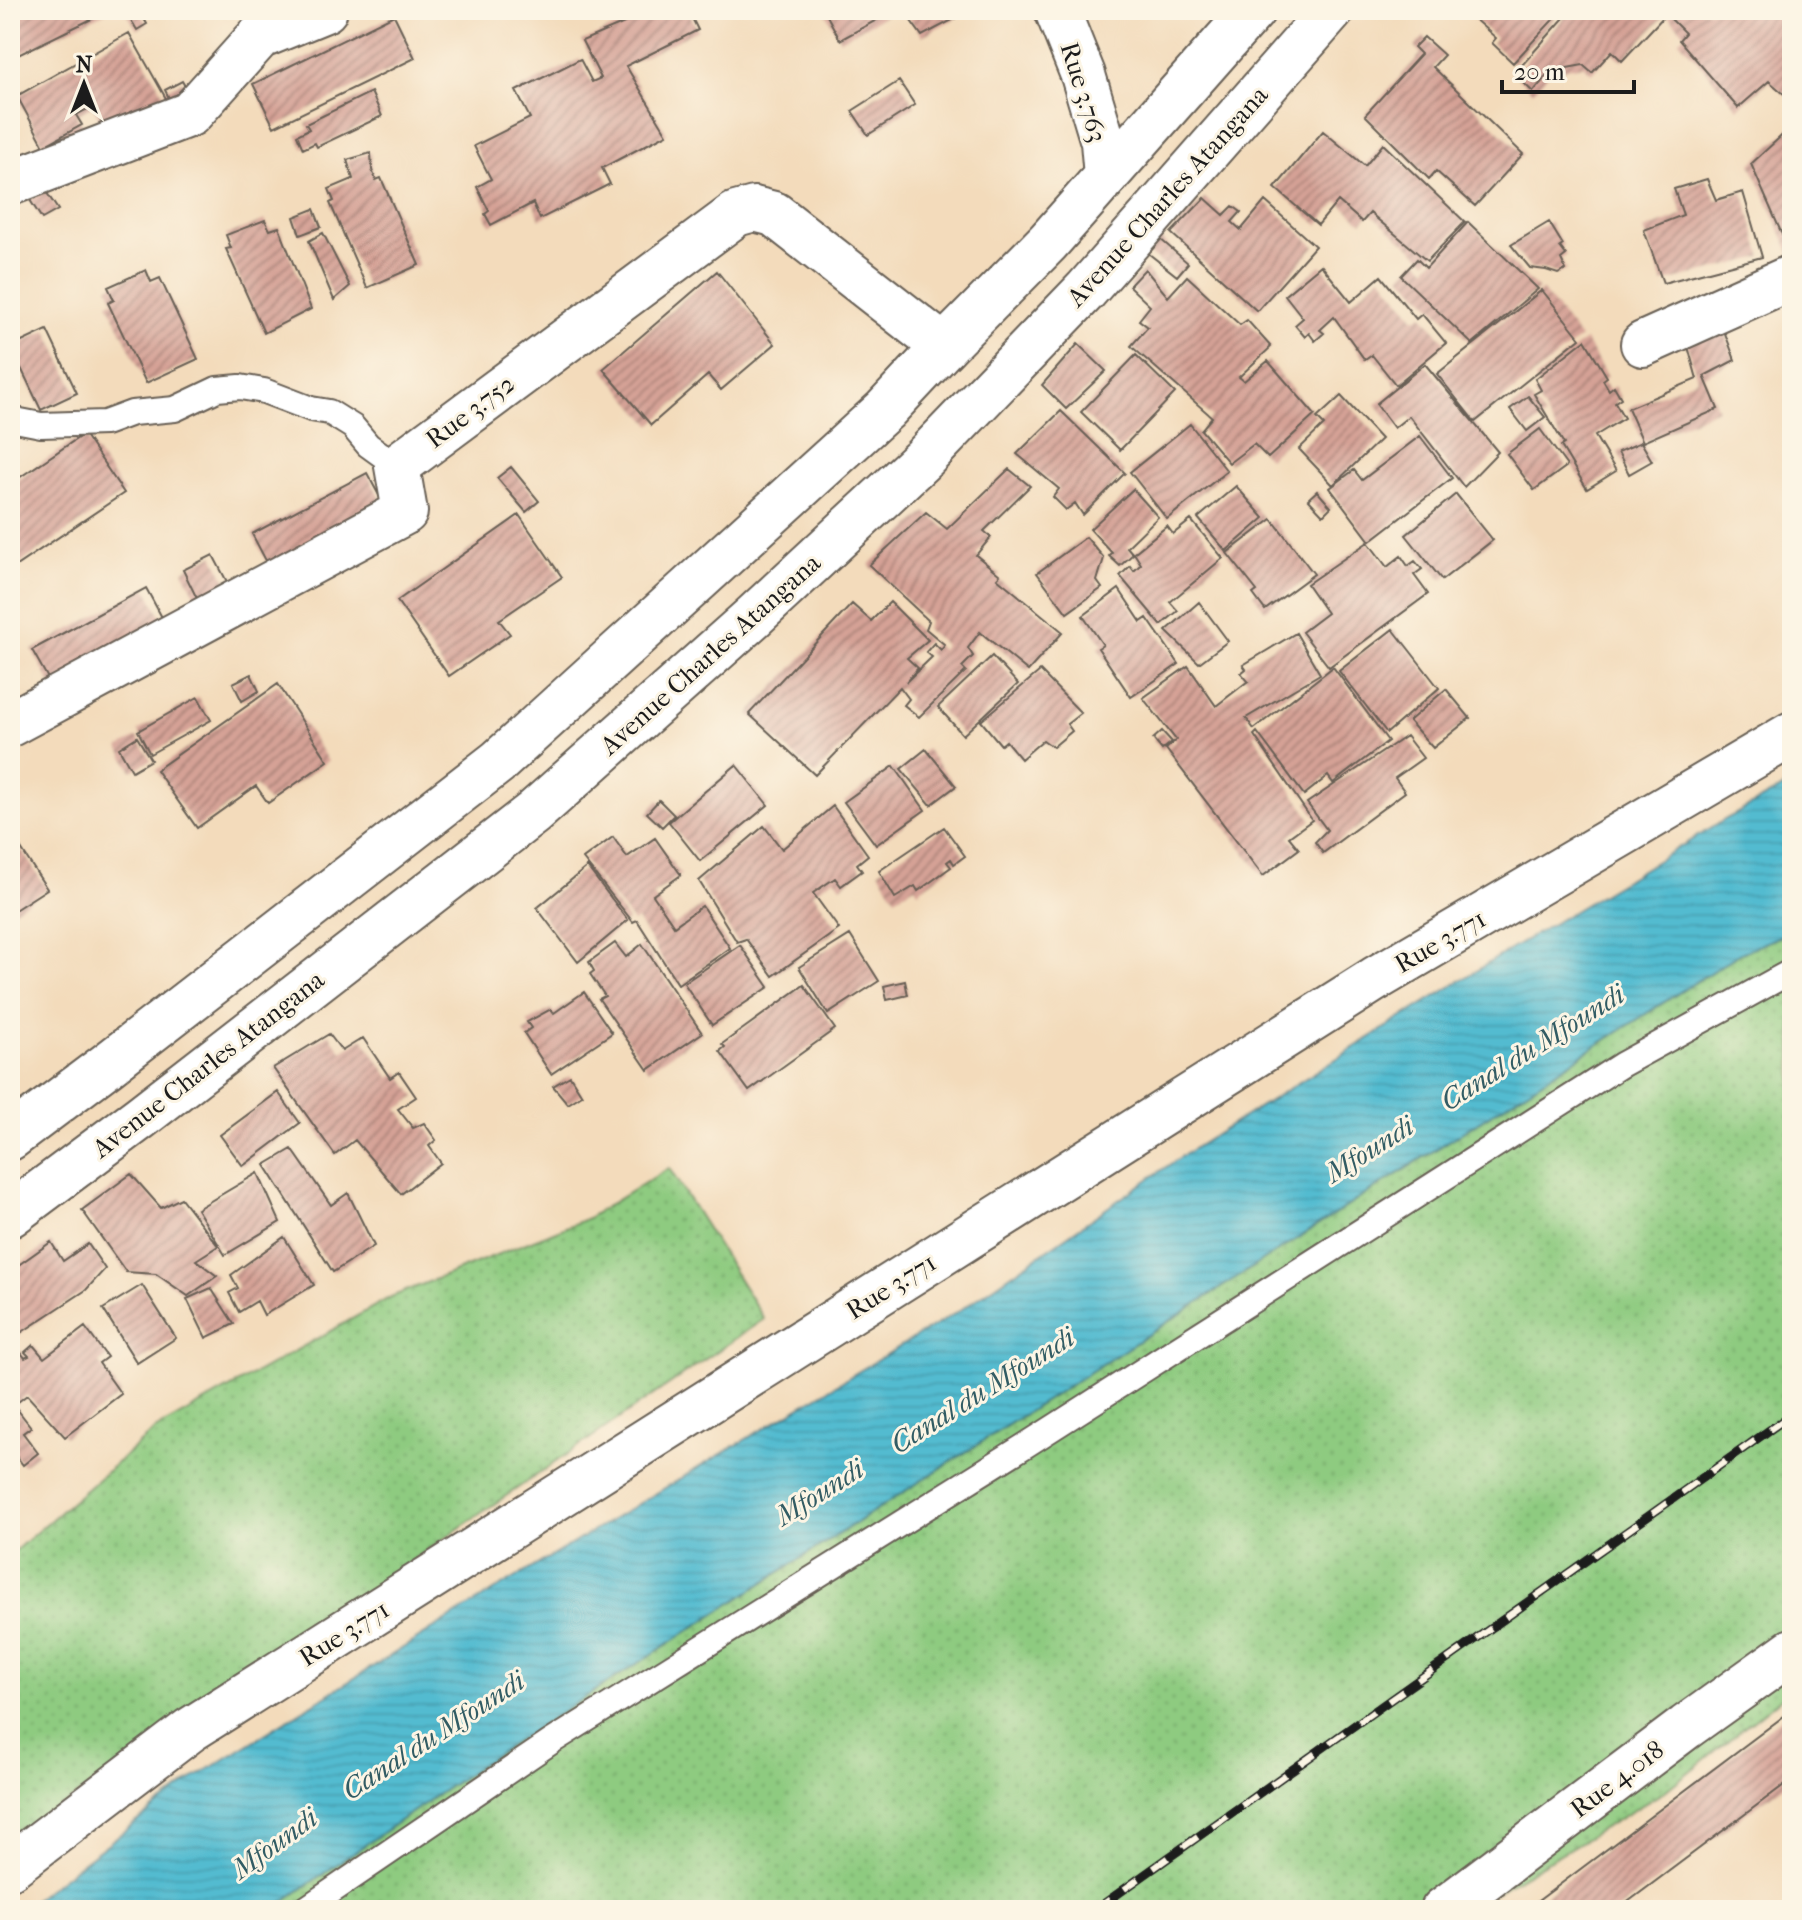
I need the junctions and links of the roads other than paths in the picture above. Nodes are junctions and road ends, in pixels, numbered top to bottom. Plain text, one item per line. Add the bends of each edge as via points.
1 (325, 10) edge
2 (1057, 10) edge
3 (1253, 10) edge
4 (1332, 10) edge
5 (1106, 176) junction
6 (10, 183) edge
7 (1792, 277) edge
8 (1643, 344) dead end
9 (944, 347) junction
10 (10, 419) edge
11 (397, 466) junction
12 (10, 724) edge
13 (1792, 734) edge
14 (1792, 971) edge
15 (10, 1138) edge
16 (10, 1215) edge
17 (1792, 1651) edge
18 (10, 1867) edge
19 (304, 1910) edge
20 (1443, 1910) edge

1 - 6 main road via 259,37 190,114
2 - 5 main road, Rue 3.763 via 1103,142
3 - 5 main road
4 - 16 main road, Avenue Charles Atangana via 1086,290 924,458 752,618 533,813
5 - 9 main road
7 - 8 main road
9 - 11 main road, Rue 3.752 via 774,214 754,209 736,214
9 - 15 main road via 885,410 498,762
10 - 11 lane via 41,425 105,423 132,413 175,409 217,389 240,387 329,412
11 - 12 main road via 405,512
13 - 18 main road, Rue 3.771 via 1375,979 190,1730
14 - 19 lane via 1621,1065 551,1742
17 - 20 main road, Rue 4.018

